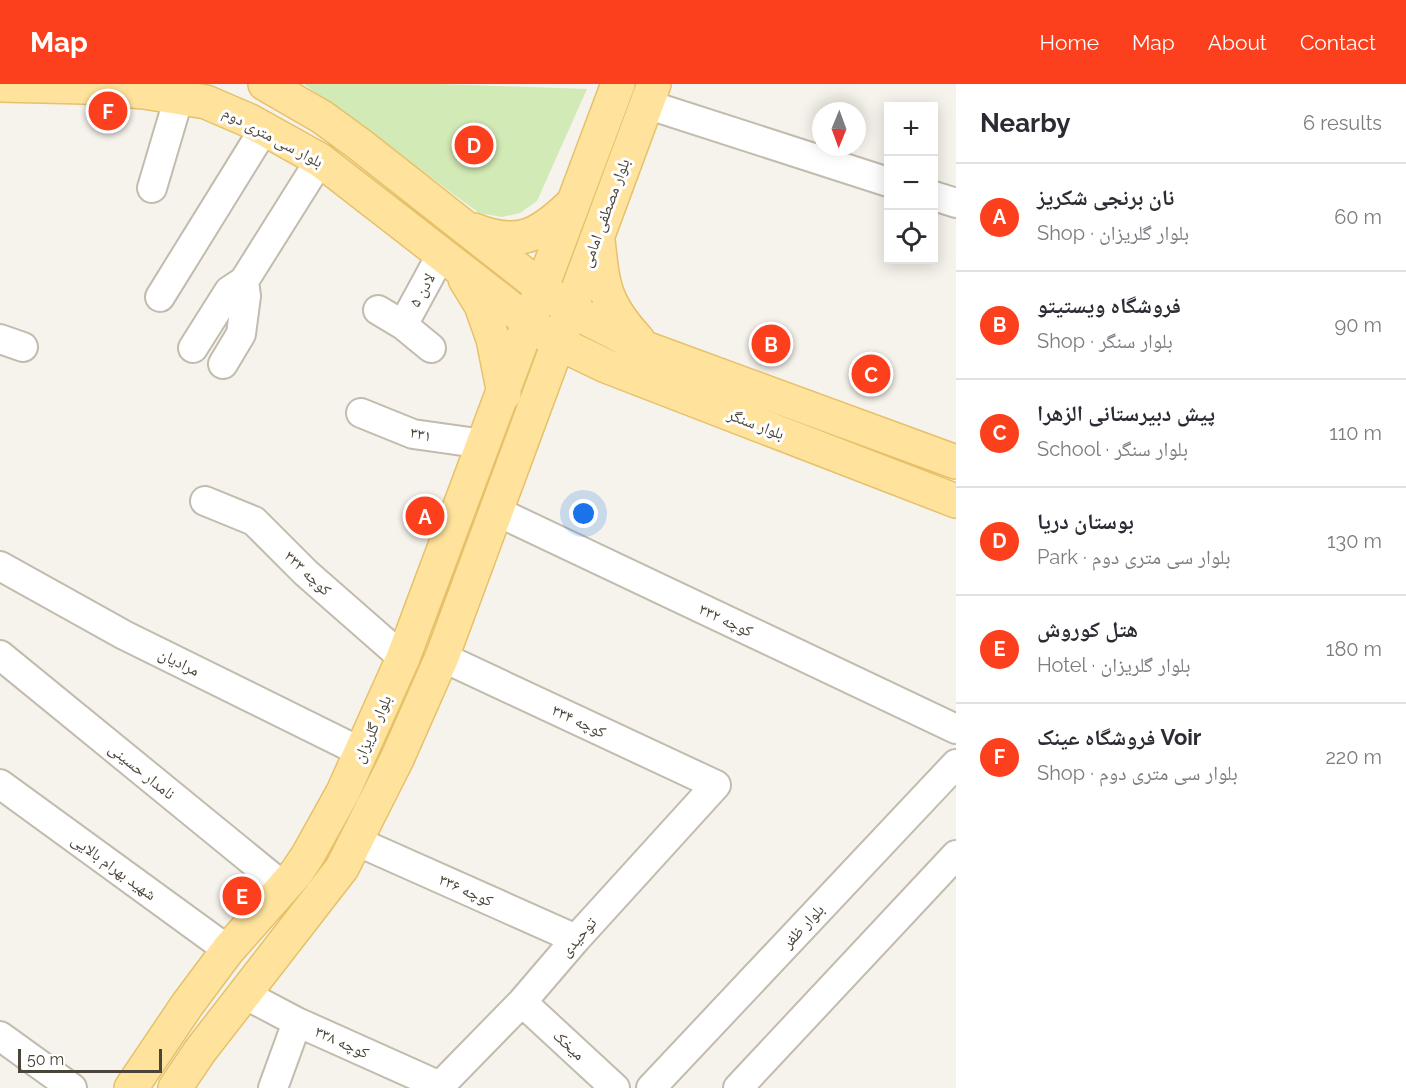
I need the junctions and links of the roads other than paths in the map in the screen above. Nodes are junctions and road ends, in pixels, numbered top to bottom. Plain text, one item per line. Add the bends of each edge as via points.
1 (265, 84) edge
2 (618, 84) edge
3 (0, 85) edge
4 (650, 94) edge
5 (179, 98) junction
6 (264, 129) junction
7 (320, 160) junction
8 (884, 181) edge
9 (152, 188) dead end
10 (938, 198) edge
11 (575, 200) junction
12 (956, 203) edge
13 (466, 226) junction
14 (597, 235) junction
15 (451, 262) junction
16 (244, 281) junction
17 (542, 288) junction
18 (160, 297) dead end
19 (378, 310) dead end
20 (570, 310) junction
21 (530, 323) junction
22 (403, 325) junction
23 (558, 343) junction
24 (193, 348) dead end
25 (431, 348) dead end
26 (645, 348) junction
27 (223, 364) dead end
28 (606, 366) junction
29 (542, 385) junction
30 (504, 394) junction
31 (361, 413) dead end
32 (484, 444) junction
33 (956, 462) edge
34 (205, 501) dead end
35 (956, 501) edge
36 (496, 511) junction
37 (0, 566) edge
38 (0, 655) edge
39 (442, 657) junction
40 (403, 658) junction
41 (956, 729) edge
42 (361, 752) junction
43 (956, 764) edge
44 (0, 784) edge
45 (716, 785) joint
46 (356, 841) junction
47 (956, 855) edge
48 (284, 887) junction
49 (576, 939) junction
50 (228, 950) junction
51 (246, 995) junction
52 (522, 1002) junction
53 (297, 1022) junction
54 (0, 1036) edge
55 (439, 1087) edge
56 (72, 1088) edge
57 (131, 1088) edge
58 (175, 1088) edge
59 (273, 1088) edge
60 (615, 1088) edge
61 (651, 1088) edge
62 (738, 1088) edge

1 - 13 main road via 322,117
2 - 11 main road, بلوار مصطفی امامی
3 - 5 main road, بلوار سی متری دوم via 84,87
4 - 8 street
4 - 14 main road, بلوار مصطفی امامی
5 - 6 main road, بلوار سی متری دوم via 206,102
5 - 9 street
6 - 7 main road, بلوار سی متری دوم
6 - 18 street
7 - 15 main road, بلوار سی متری دوم
7 - 16 street
10 - 12 street
11 - 13 main road via 552,223 531,236 487,235
11 - 17 main road, بلوار مصطفی امامی
13 - 17 main road
14 - 20 main road, بلوار مصطفی امامی
14 - 26 main road via 609,301
15 - 21 main road, بلوار سی متری دوم
15 - 22 street, لادن ۵
15 - 30 main road via 481,305 493,339
16 - 24 street via 229,291
16 - 27 street via 241,334
17 - 20 main road, بلوار سنگر
17 - 21 main road, بلوار مصطفی امامی
19 - 22 street, لادن ۵
20 - 23 main road, بلوار مصطفی امامی
20 - 26 main road, بلوار سنگر
21 - 23 main road, بلوار سی متری دوم
21 - 30 main road, بلوار گلریزان
22 - 25 street, لادن ۵
23 - 28 main road, بلوار سنگر
23 - 29 main road, بلوار گلریزان
26 - 33 main road, بلوار سنگر
28 - 29 main road
28 - 35 main road, بلوار سنگر
29 - 36 main road, بلوار گلریزان
30 - 32 main road, بلوار گلریزان
31 - 32 street, ۳۳۱ via 413,434
32 - 40 main road, بلوار گلریزان
34 - 40 street, کوچه ۳۳۳ via 254,521 306,573
36 - 39 main road, بلوار گلریزان
36 - 41 street, کوچه ۳۳۲
37 - 42 street, مرادیان via 124,635
38 - 48 street, نامدار حسینی
39 - 45 street, کوچه ۳۳۴
39 - 46 main road, بلوار گلریزان
40 - 42 main road, بلوار گلریزان
42 - 48 main road, بلوار گلریزان via 308,855
43 - 61 street, بلوار ظفر
44 - 50 street, شهید بهرام بالایی
45 - 49 street, توحیدی
46 - 49 street, کوچه ۳۳۶
46 - 51 main road, بلوار گلریزان via 342,868
47 - 62 street
48 - 50 main road, بلوار گلریزان
49 - 52 street, توحیدی
50 - 57 main road, بلوار گلریزان
51 - 53 street, کوچه ۳۳۸
51 - 58 main road, بلوار گلریزان
52 - 55 street, توحیدی
52 - 60 street, میخک
53 - 55 street, کوچه ۳۳۸
53 - 59 street
54 - 56 street

